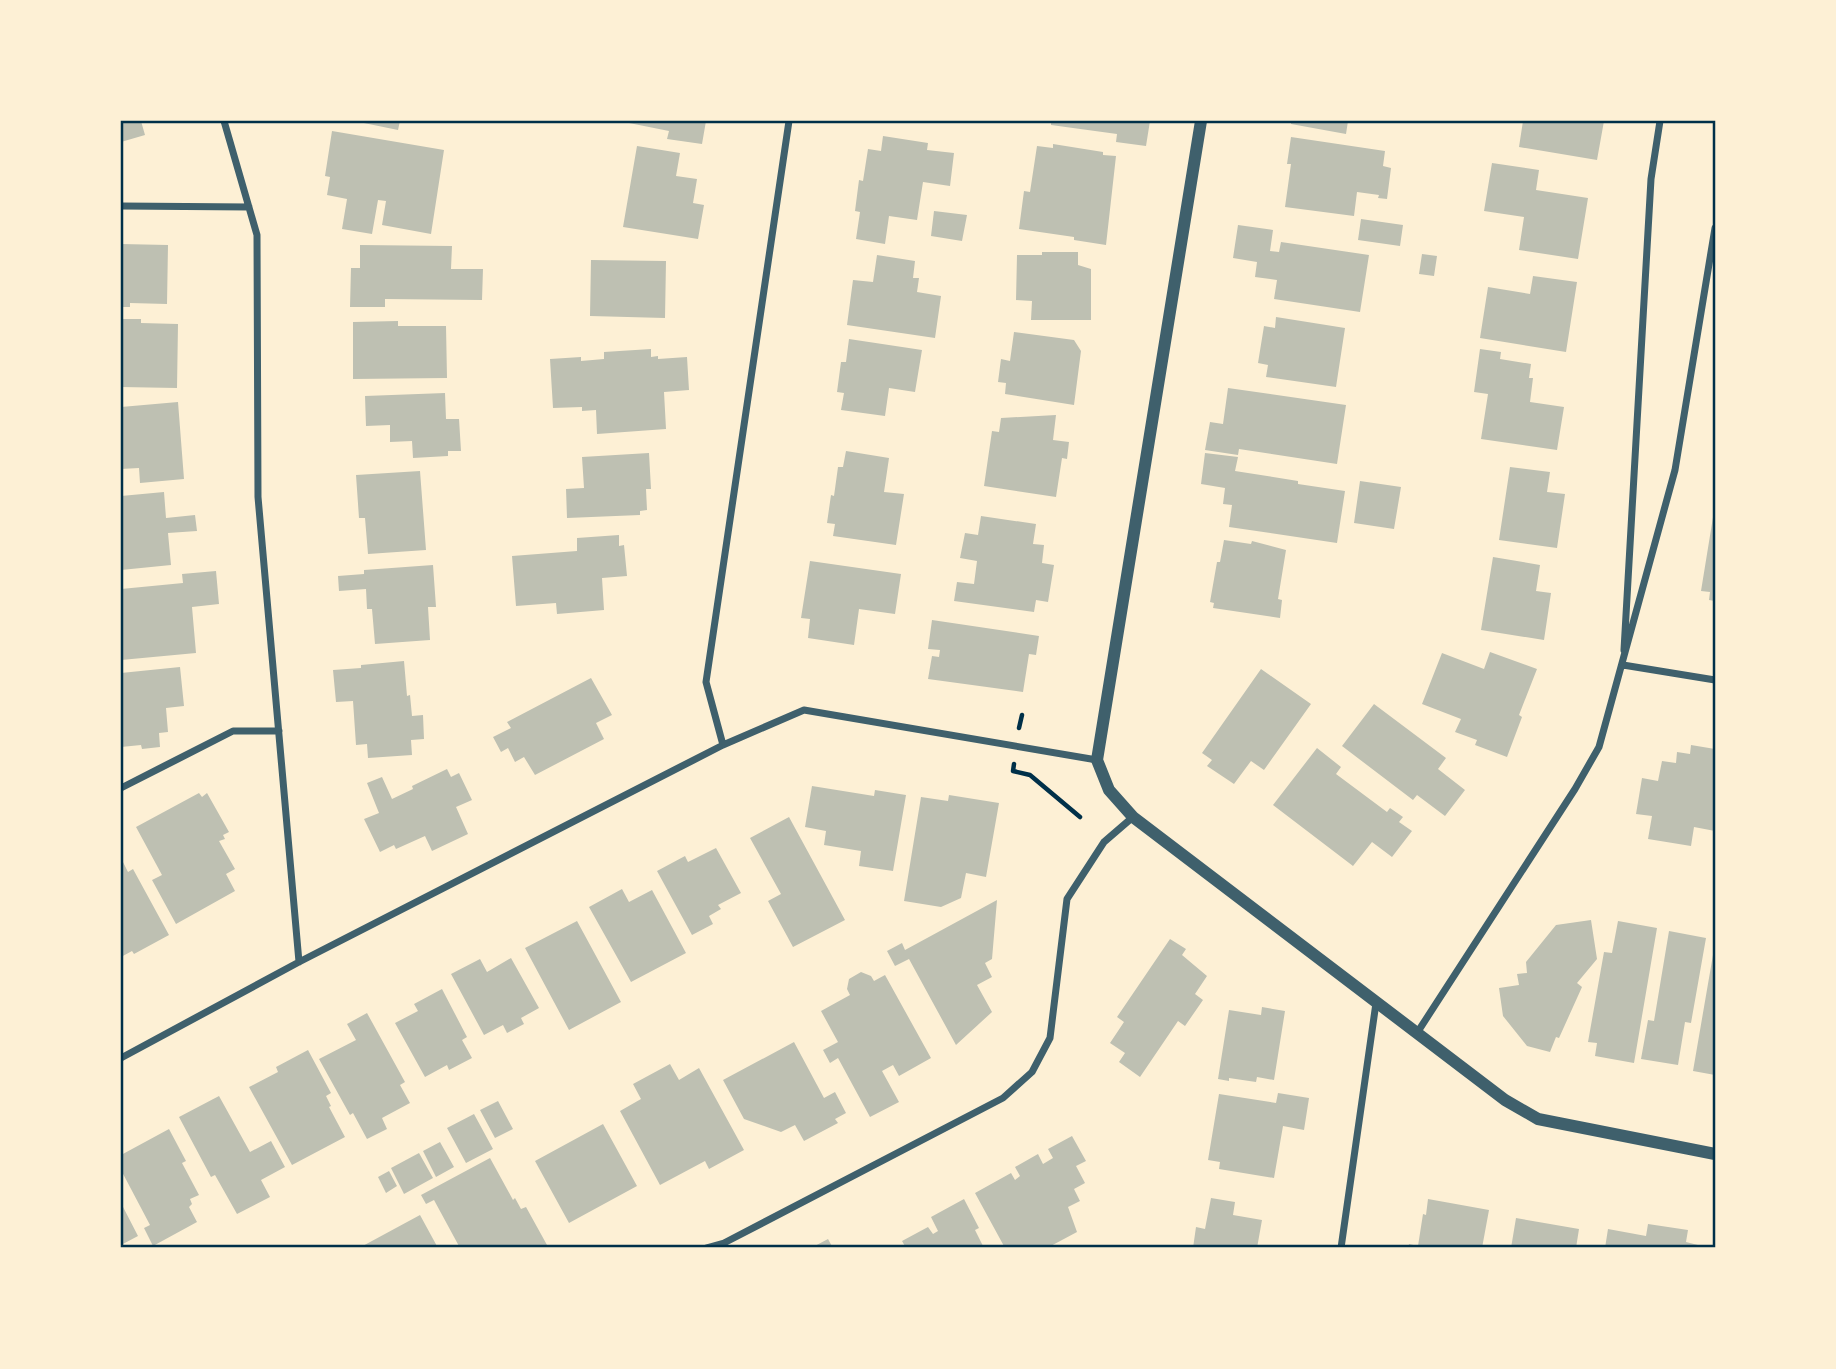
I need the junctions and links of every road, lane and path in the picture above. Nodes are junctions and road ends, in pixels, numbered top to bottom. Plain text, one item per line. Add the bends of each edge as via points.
1 (224, 121) edge
2 (789, 121) edge
3 (1201, 121) edge
4 (1660, 121) edge
5 (121, 206) edge
6 (249, 207) junction
7 (1715, 228) edge
8 (1623, 665) junction
9 (1715, 680) edge
10 (1022, 715) dead end
11 (1019, 730) dead end
12 (279, 731) junction
13 (723, 745) junction
14 (1097, 760) junction
15 (1014, 763) dead end
16 (121, 788) edge
17 (1080, 817) dead end
18 (1133, 817) junction
19 (299, 962) junction
20 (1376, 1003) junction
21 (1417, 1033) junction
22 (121, 1058) edge
23 (1715, 1154) edge
24 (706, 1248) edge
25 (1341, 1248) edge

1 - 6 street
2 - 13 street via 706,682
3 - 14 street
4 - 8 street via 1651,180
5 - 6 street
6 - 12 street via 257,235 258,497
7 - 8 street via 1675,470
8 - 9 street
8 - 21 street via 1599,747 1576,789
10 - 11 path
12 - 16 street via 233,731
12 - 19 street
13 - 14 street via 804,710
13 - 19 street
14 - 18 street via 1109,790
15 - 17 path via 1013,771 1030,775
18 - 20 street
18 - 24 street via 1104,842 1067,899 1050,1038 1032,1072 1003,1098 724,1244
19 - 22 street
20 - 21 street
20 - 25 street
21 - 23 street via 1505,1100 1538,1119

